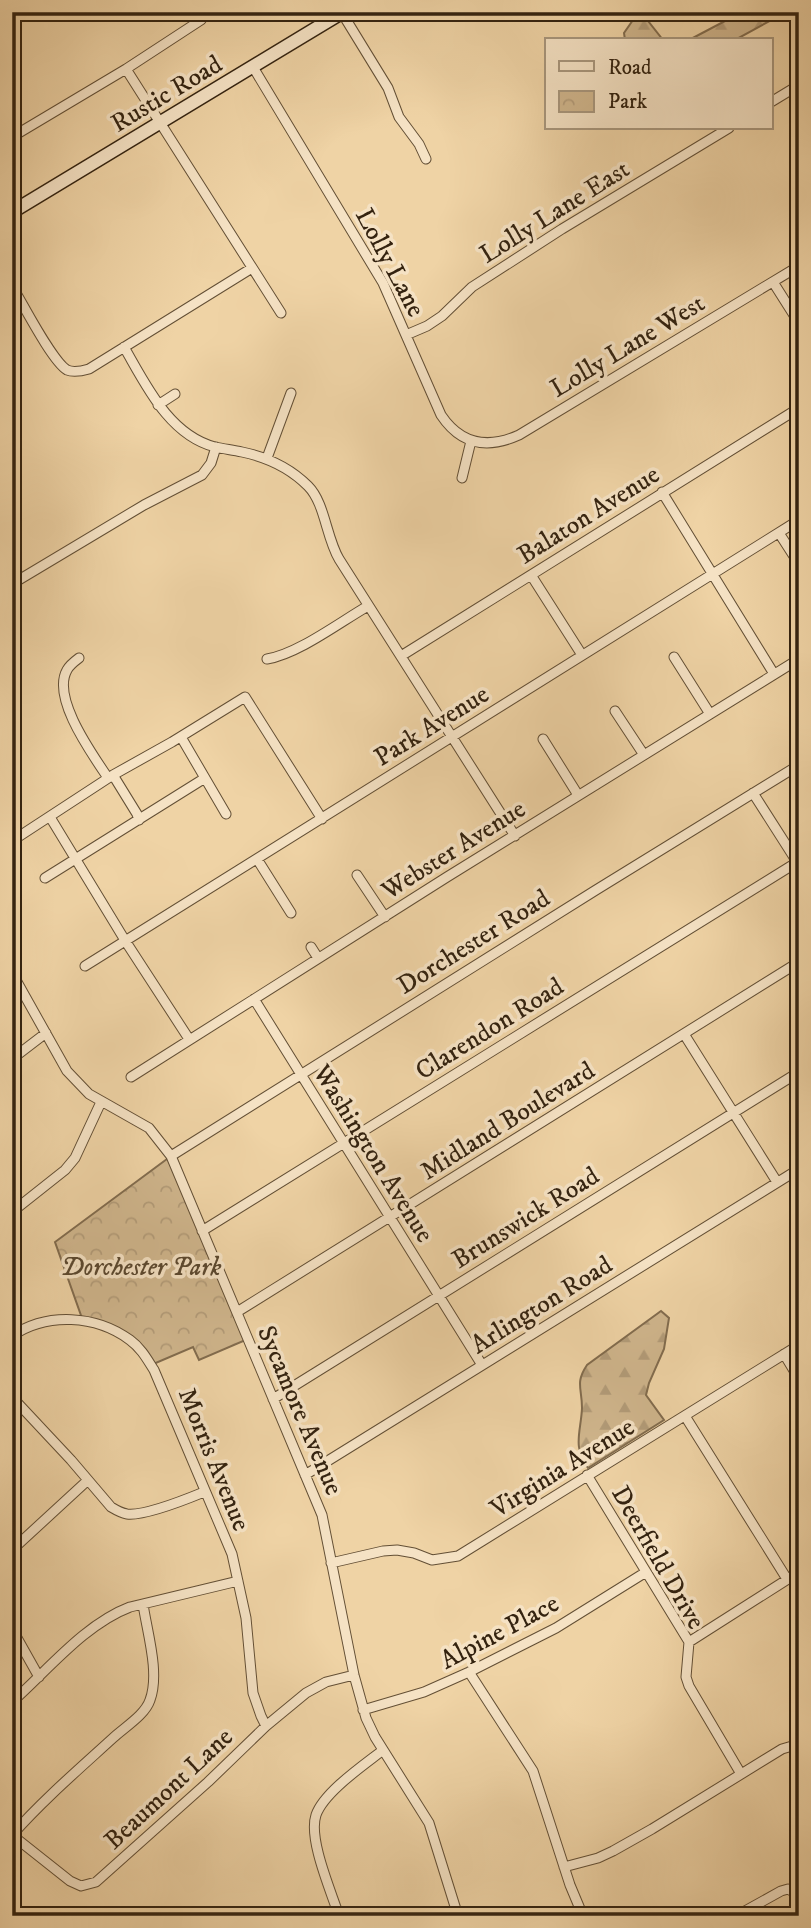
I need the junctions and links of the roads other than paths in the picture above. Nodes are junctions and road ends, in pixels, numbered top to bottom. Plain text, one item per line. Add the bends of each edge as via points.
1 (207, 12) edge
2 (342, 13) edge
3 (253, 67) junction
4 (126, 69) junction
5 (799, 85) edge
6 (772, 101) edge
7 (161, 123) junction
8 (726, 130) edge
9 (12, 137) edge
10 (426, 159) dead end
11 (12, 212) edge
12 (799, 266) edge
13 (251, 268) junction
14 (773, 282) junction
15 (12, 286) edge
16 (281, 313) dead end
17 (799, 323) edge
18 (406, 335) junction
19 (124, 347) junction
20 (175, 394) dead end
21 (291, 394) dead end
22 (158, 405) junction
23 (799, 408) edge
24 (471, 441) junction
25 (216, 447) junction
26 (267, 458) junction
27 (461, 478) dead end
28 (662, 492) junction
29 (799, 520) edge
30 (779, 533) junction
31 (799, 564) edge
32 (531, 575) junction
33 (713, 575) junction
34 (12, 584) edge
35 (368, 606) junction
36 (582, 655) junction
37 (401, 656) junction
38 (674, 657) dead end
39 (79, 658) dead end
40 (267, 659) dead end
41 (799, 659) edge
42 (774, 674) junction
43 (615, 710) dead end
44 (710, 714) junction
45 (181, 737) junction
46 (451, 737) junction
47 (543, 739) dead end
48 (644, 755) junction
49 (799, 765) edge
50 (110, 777) junction
51 (205, 778) junction
52 (754, 793) junction
53 (578, 795) junction
54 (226, 814) dead end
55 (50, 817) junction
56 (322, 819) junction
57 (139, 820) junction
58 (515, 836) junction
59 (12, 841) edge
60 (75, 859) junction
61 (257, 859) junction
62 (798, 863) edge
63 (357, 874) dead end
64 (45, 878) dead end
65 (292, 913) dead end
66 (384, 917) junction
67 (126, 942) junction
68 (311, 947) dead end
69 (318, 958) junction
70 (799, 962) edge
71 (85, 966) dead end
72 (12, 973) edge
73 (254, 999) junction
74 (46, 1034) junction
75 (684, 1034) junction
76 (189, 1039) junction
77 (12, 1059) edge
78 (799, 1072) edge
79 (300, 1074) junction
80 (131, 1077) dead end
81 (101, 1102) junction
82 (734, 1112) junction
83 (343, 1143) junction
84 (171, 1156) junction
85 (799, 1169) edge
86 (777, 1182) junction
87 (12, 1212) edge
88 (389, 1218) junction
89 (202, 1231) junction
90 (438, 1295) junction
91 (237, 1312) junction
92 (12, 1336) edge
93 (799, 1345) edge
94 (784, 1354) junction
95 (482, 1365) junction
96 (799, 1379) edge
97 (12, 1397) edge
98 (273, 1399) junction
99 (685, 1416) junction
100 (305, 1475) junction
101 (587, 1475) junction
102 (89, 1480) junction
103 (204, 1492) junction
104 (12, 1550) edge
105 (331, 1563) junction
106 (646, 1572) junction
107 (799, 1572) edge
108 (787, 1579) junction
109 (238, 1581) junction
110 (143, 1604) junction
111 (12, 1629) edge
112 (689, 1642) junction
113 (469, 1672) junction
114 (354, 1675) junction
115 (39, 1676) junction
116 (12, 1702) edge
117 (363, 1710) junction
118 (266, 1726) junction
119 (799, 1744) edge
120 (383, 1750) junction
121 (741, 1774) junction
122 (12, 1835) edge
123 (564, 1867) junction
124 (799, 1895) edge
125 (339, 1916) edge
126 (458, 1916) edge
127 (583, 1916) edge
128 (736, 1916) edge

1 - 4 street
2 - 3 street, Rustic Road
2 - 10 street
3 - 7 street, Rustic Road
3 - 18 street, Lolly Lane via 383,283
4 - 7 street
4 - 9 street
5 - 6 street
7 - 11 street, Rustic Road
7 - 13 street
8 - 18 street, Lolly Lane East via 471,286 442,316
12 - 14 street, Lolly Lane West
13 - 16 street
13 - 19 street
14 - 17 street
14 - 24 street, Lolly Lane West via 519,435 497,443
15 - 19 street via 49,348 69,371 89,369
18 - 24 street, Lolly Lane via 441,415
19 - 22 street
20 - 22 street
21 - 26 street
22 - 25 street via 188,434
23 - 28 street, Balaton Avenue
24 - 27 street
25 - 26 street
25 - 34 street via 202,475
26 - 35 street via 311,490 334,551
28 - 32 street, Balaton Avenue
28 - 33 street
29 - 30 street, Park Avenue
30 - 31 street
30 - 33 street, Park Avenue
32 - 36 street
32 - 37 street, Balaton Avenue
33 - 36 street, Park Avenue
33 - 42 street
35 - 37 street
35 - 40 street via 294,650
36 - 46 street, Park Avenue
37 - 46 street
38 - 44 street
39 - 50 street via 66,670 66,702 76,728
41 - 42 street, Webster Avenue
42 - 44 street, Webster Avenue
43 - 48 street
44 - 48 street, Webster Avenue
45 - 50 street
45 - 51 street
45 - 56 street via 245,697
46 - 56 street, Park Avenue
46 - 58 street
47 - 53 street
48 - 53 street, Webster Avenue
49 - 52 street, Dorchester Road
50 - 55 street
50 - 57 street
51 - 54 street
51 - 57 street
52 - 62 street
52 - 79 street, Dorchester Road
53 - 58 street, Webster Avenue
55 - 59 street
55 - 60 street
56 - 61 street, Park Avenue
57 - 60 street
58 - 66 street, Webster Avenue
60 - 64 street
60 - 67 street
61 - 65 street
61 - 67 street, Park Avenue
62 - 83 street, Clarendon Road
63 - 66 street
66 - 69 street, Webster Avenue
67 - 71 street, Park Avenue
67 - 76 street
68 - 69 street
69 - 73 street, Webster Avenue
70 - 75 street, Midland Boulevard
72 - 74 street, Sycamore Avenue
73 - 76 street, Webster Avenue
73 - 79 street, Washington Avenue
74 - 77 street
74 - 81 street, Sycamore Avenue via 67,1071
75 - 82 street
75 - 88 street, Midland Boulevard
76 - 80 street, Webster Avenue
78 - 82 street, Brunswick Road
79 - 83 street, Washington Avenue
79 - 84 street, Dorchester Road
81 - 84 street, Sycamore Avenue via 149,1128
81 - 87 street via 75,1158
82 - 86 street
82 - 90 street, Brunswick Road
83 - 88 street, Washington Avenue
83 - 89 street, Clarendon Road
84 - 89 street, Sycamore Avenue
85 - 86 street, Arlington Road
86 - 95 street, Arlington Road
88 - 90 street, Washington Avenue
88 - 91 street, Midland Boulevard
89 - 91 street, Sycamore Avenue
90 - 95 street, Washington Avenue
90 - 98 street, Brunswick Road
91 - 98 street, Sycamore Avenue
92 - 103 street, Morris Avenue via 52,1320 72,1320 102,1326 131,1340 155,1370
93 - 94 street, Virginia Avenue
94 - 96 street
94 - 99 street, Virginia Avenue
95 - 100 street, Arlington Road
97 - 102 street
98 - 100 street, Sycamore Avenue
99 - 101 street, Virginia Avenue
99 - 108 street
100 - 105 street, Sycamore Avenue via 322,1515
101 - 105 street, Virginia Avenue via 458,1556 432,1560 397,1550
101 - 106 street, Deerfield Drive
102 - 103 street via 111,1507 124,1514
102 - 104 street
103 - 109 street, Morris Avenue via 232,1554
105 - 114 street, Sycamore Avenue
106 - 112 street, Deerfield Drive
106 - 113 street, Alpine Place via 556,1628
107 - 108 street
108 - 112 street
109 - 110 street
109 - 118 street, Morris Avenue via 253,1693
110 - 115 street via 119,1611 92,1628
110 - 122 street via 154,1684 147,1706
111 - 115 street
112 - 121 street, Deerfield Drive via 690,1686
113 - 117 street, Alpine Place via 424,1692
113 - 123 street via 533,1771
114 - 117 street, Sycamore Avenue
114 - 118 street, Beaumont Lane via 314,1688
115 - 116 street
117 - 120 street, Sycamore Avenue
118 - 122 street, Beaumont Lane via 96,1882 81,1886 70,1881
119 - 121 street
120 - 125 street via 327,1798 315,1818 314,1839
120 - 126 street, Sycamore Avenue via 429,1823
121 - 123 street via 613,1851
123 - 127 street
124 - 128 street via 781,1891

